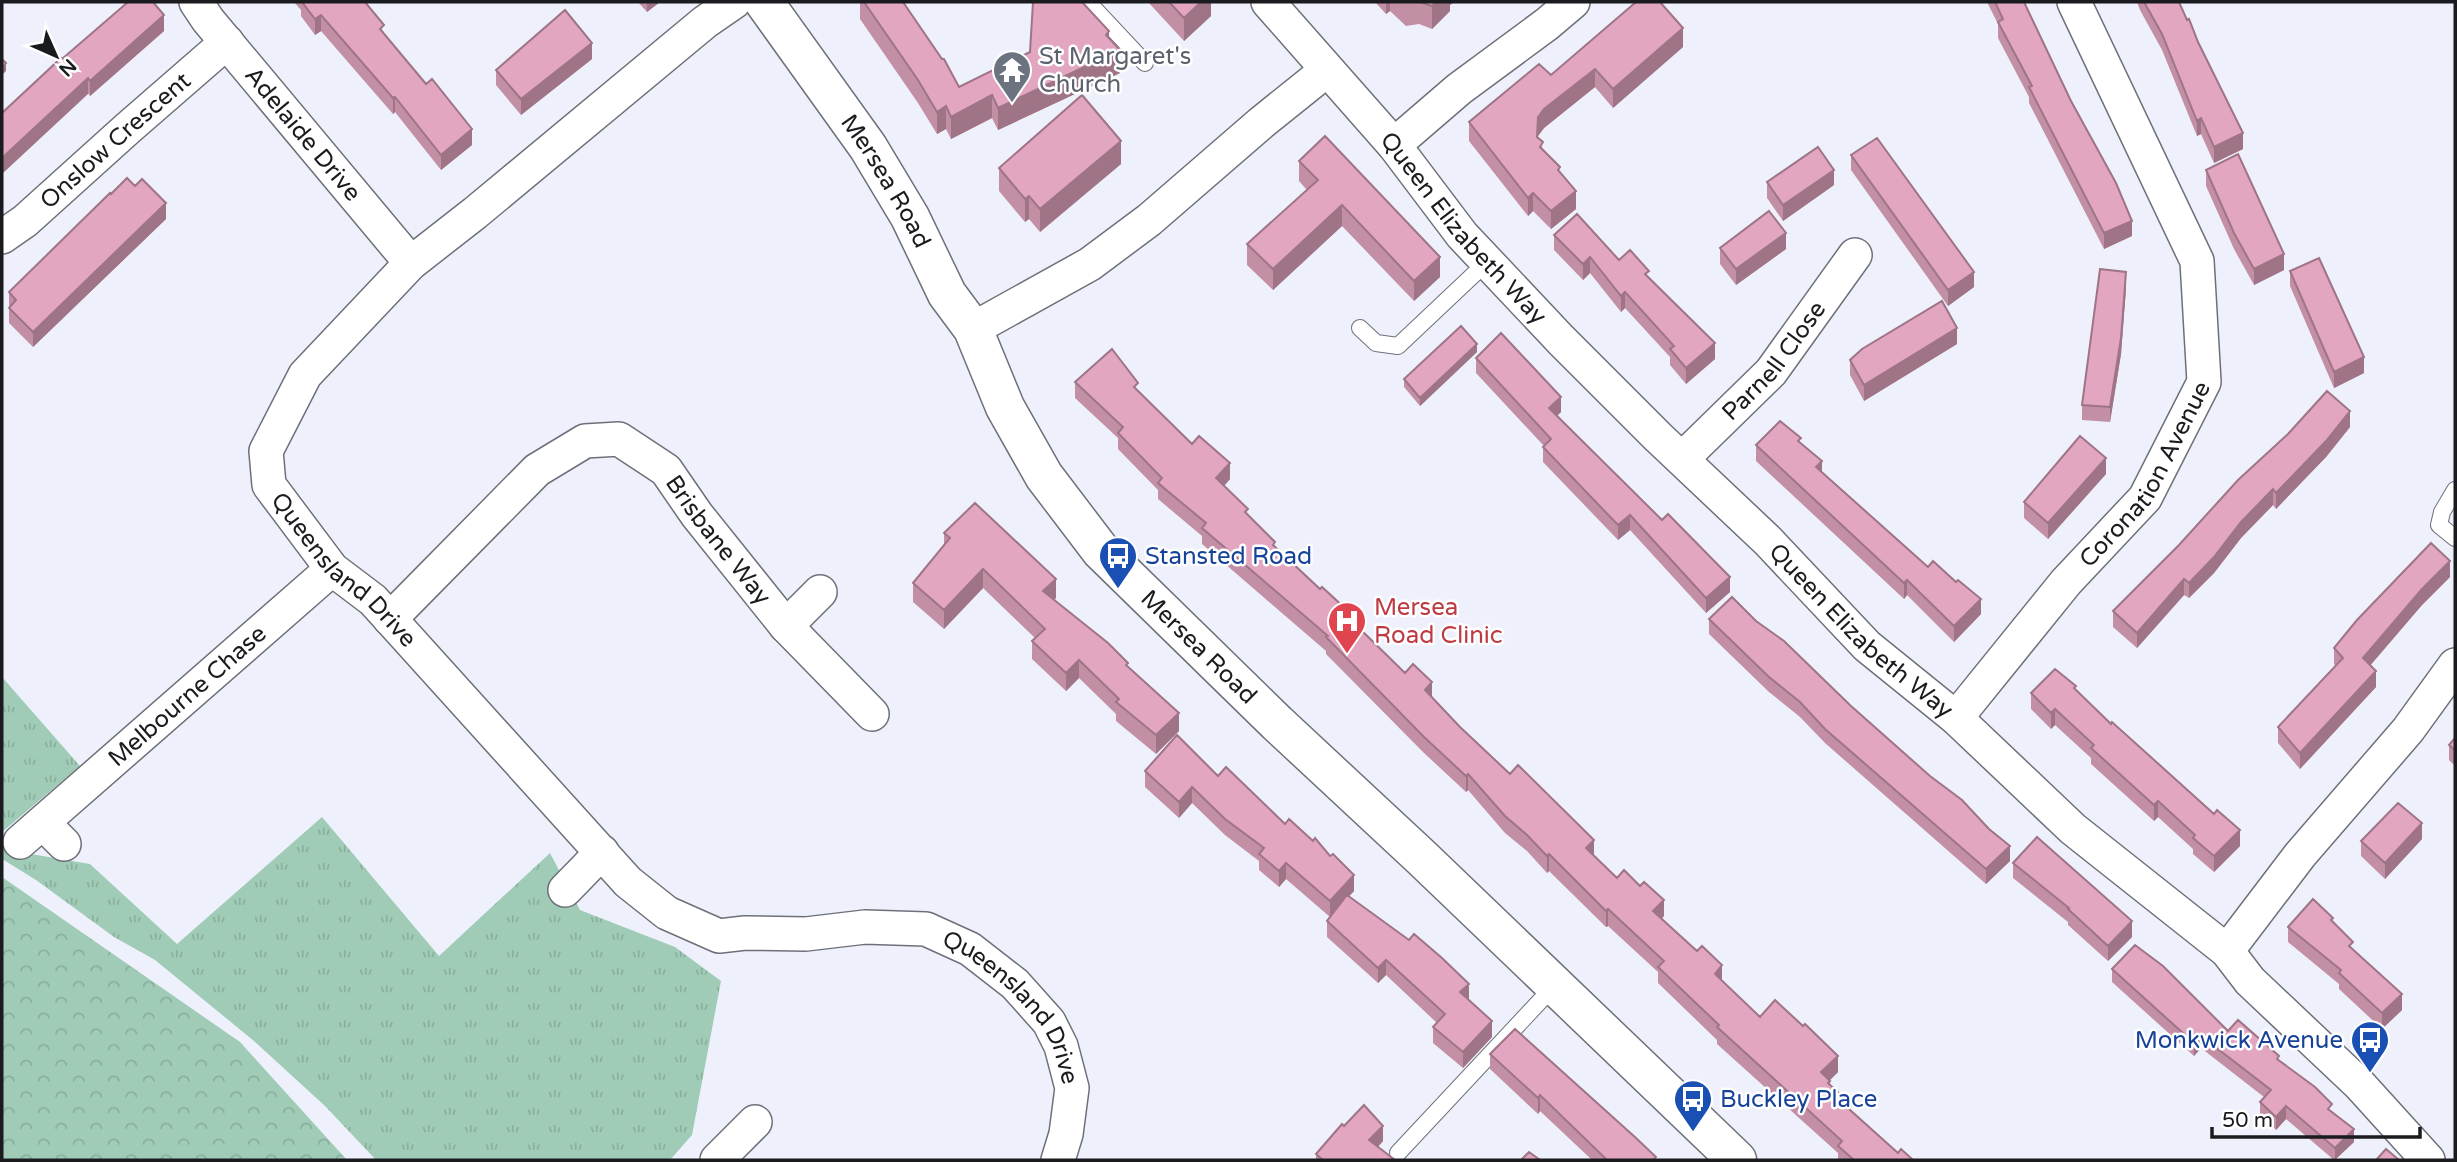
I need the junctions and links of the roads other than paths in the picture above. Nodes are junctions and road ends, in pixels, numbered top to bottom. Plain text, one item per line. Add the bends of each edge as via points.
1 (196, 2) edge
2 (734, 2) edge
3 (764, 2) edge
4 (1088, 2) edge
5 (1268, 2) edge
6 (1573, 2) edge
7 (2074, 2) edge
8 (227, 42) junction
9 (1145, 63) dead end
10 (1327, 69) junction
11 (1394, 145) junction
12 (2, 237) edge
13 (1855, 255) dead end
14 (1487, 262) junction
15 (411, 263) junction
16 (1360, 328) dead end
17 (972, 329) junction
18 (1682, 459) junction
19 (2455, 490) edge
20 (2455, 538) edge
21 (332, 569) junction
22 (820, 592) dead end
23 (390, 619) junction
24 (786, 626) junction
25 (2455, 665) edge
26 (872, 714) dead end
27 (1956, 718) junction
28 (42, 837) dead end
29 (602, 852) junction
30 (565, 890) dead end
31 (2227, 951) junction
32 (1555, 985) junction
33 (755, 1122) dead end
34 (1398, 1153) dead end
35 (718, 1160) edge
36 (1058, 1160) edge
37 (1737, 1160) edge
38 (2428, 1160) edge

1 - 8 street, Adelaide Drive
2 - 15 street, Queensland Drive
3 - 17 main road, Mersea Road via 868,147 910,217 947,294
4 - 9 lane
5 - 10 street, Queen Elizabeth Way
6 - 11 street
7 - 27 street, Coronation Avenue via 2197,261 2204,382 2145,498 2066,582
8 - 12 street, Onslow Crescent
8 - 15 street, Adelaide Drive
10 - 11 street, Queen Elizabeth Way
10 - 17 street via 1149,220 1090,264
11 - 14 street, Queen Elizabeth Way
13 - 18 street, Parnell Close via 1771,372
14 - 16 lane via 1398,346 1376,343
14 - 18 street, Queen Elizabeth Way
15 - 21 street, Queensland Drive via 304,375 266,451 268,485
17 - 32 main road, Mersea Road via 1004,407 1044,476 1101,551
18 - 27 street, Queen Elizabeth Way via 1867,646
19 - 20 lane via 2439,526
21 - 23 street, Queensland Drive
21 - 28 street, Melbourne Chase
22 - 24 street
23 - 24 street, Brisbane Way via 537,470 585,441 619,439 666,470
23 - 29 street, Queensland Drive
24 - 26 street, Brisbane Way
25 - 31 street via 2408,730 2300,855
27 - 31 street, Queen Elizabeth Way via 2073,829
29 - 30 street
29 - 36 street, Queensland Drive via 667,913 719,936 865,927 926,929 970,949 1015,984 1049,1022 1061,1046 1072,1088
31 - 38 street, Queen Elizabeth Way via 2250,981 2359,1084
32 - 34 lane
32 - 37 main road, Mersea Road
33 - 35 street

